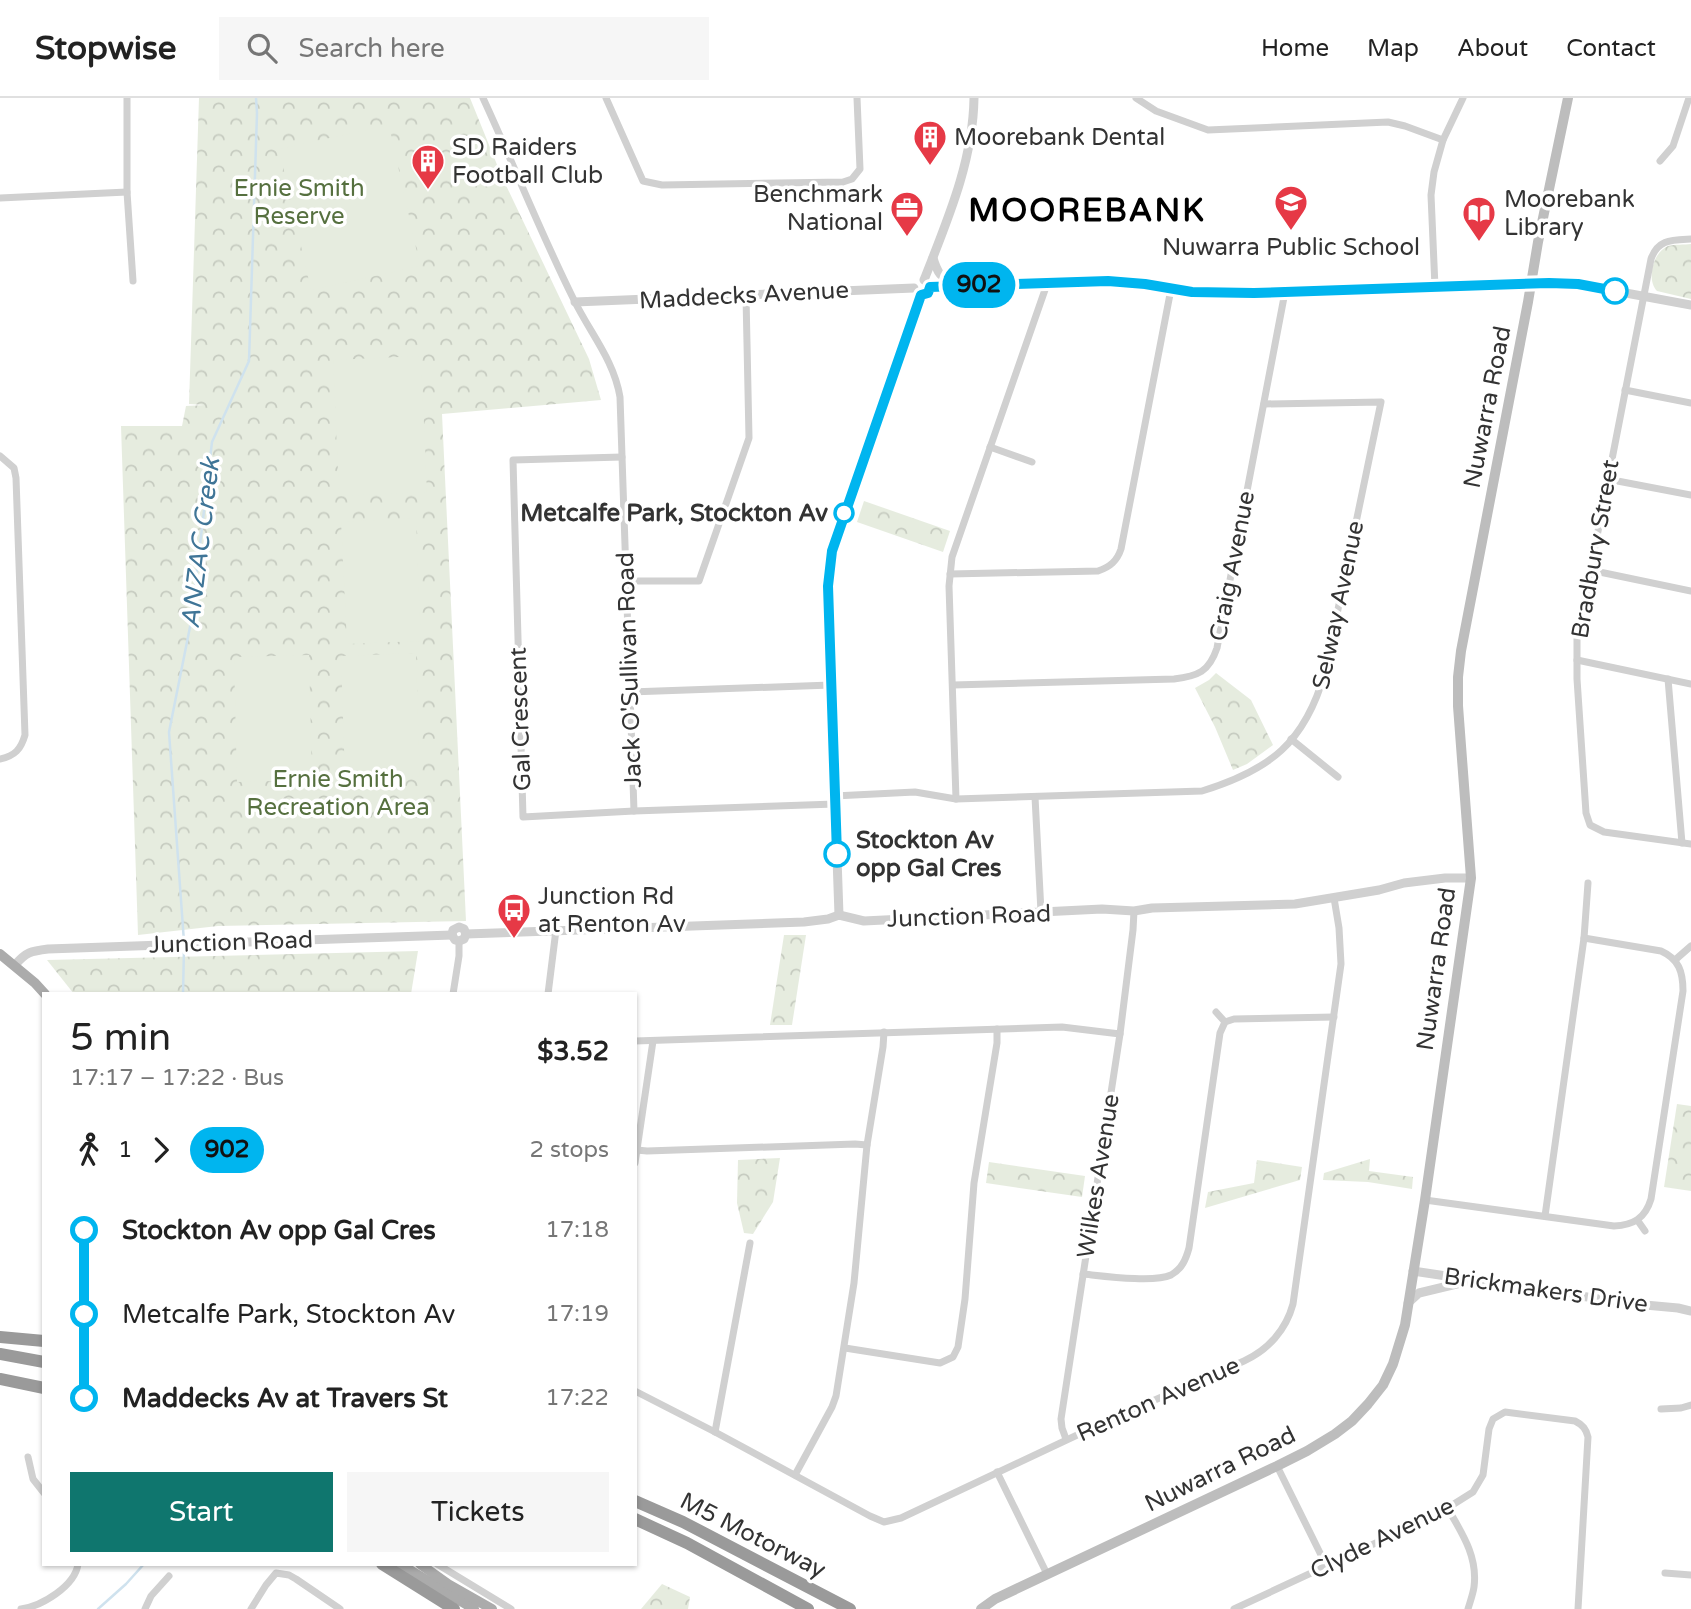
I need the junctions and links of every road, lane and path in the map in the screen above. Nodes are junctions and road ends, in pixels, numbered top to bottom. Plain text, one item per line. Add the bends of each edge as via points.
1 (127, 98) edge
2 (483, 98) edge
3 (606, 98) edge
4 (857, 98) edge
5 (974, 98) edge
6 (1136, 98) edge
7 (1463, 98) edge
8 (1567, 98) edge
9 (1689, 98) edge
10 (1443, 140) junction
11 (1660, 161) dead end
12 (127, 192) junction
13 (0, 198) edge
14 (1691, 239) edge
15 (933, 258) junction
16 (133, 281) dead end
17 (927, 283) junction
18 (1047, 284) junction
19 (1532, 284) junction
20 (955, 286) junction
21 (1435, 287) junction
22 (1171, 289) junction
23 (917, 292) junction
24 (1285, 292) junction
25 (746, 296) junction
26 (1643, 297) junction
27 (575, 302) junction
28 (1691, 305) edge
29 (1625, 390) junction
30 (1691, 403) edge
31 (1264, 404) junction
32 (990, 447) junction
33 (0, 456) edge
34 (622, 457) junction
35 (1032, 462) dead end
36 (1608, 479) junction
37 (1691, 495) edge
38 (1590, 570) junction
39 (950, 573) junction
40 (626, 581) junction
41 (1691, 591) edge
42 (1577, 660) junction
43 (1668, 679) junction
44 (1691, 684) edge
45 (831, 685) junction
46 (953, 685) junction
47 (630, 692) junction
48 (1291, 740) junction
49 (0, 759) edge
50 (1338, 777) dead end
51 (1035, 797) junction
52 (956, 799) junction
53 (834, 800) junction
54 (634, 811) junction
55 (1687, 843) edge
56 (1471, 878) junction
57 (1588, 883) dead end
58 (1334, 898) junction
59 (1134, 911) junction
60 (1041, 912) junction
61 (839, 915) junction
62 (556, 930) junction
63 (459, 937) junction
64 (1584, 939) junction
65 (1691, 946) edge
66 (0, 954) edge
67 (1675, 960) junction
68 (15, 965) junction
69 (43, 992) edge
70 (453, 992) edge
71 (548, 992) edge
72 (1216, 1012) dead end
73 (1334, 1017) junction
74 (1225, 1023) junction
75 (997, 1029) junction
76 (884, 1032) junction
77 (1120, 1034) junction
78 (637, 1041) edge
79 (653, 1041) junction
80 (867, 1145) junction
81 (637, 1150) joint
82 (1425, 1200) junction
83 (1545, 1216) junction
84 (1638, 1220) junction
85 (1645, 1231) dead end
86 (750, 1242) dead end
87 (1413, 1271) junction
88 (1083, 1274) junction
89 (1474, 1280) junction
90 (1408, 1303) junction
91 (1691, 1309) edge
92 (0, 1337) edge
93 (42, 1341) edge
94 (845, 1348) junction
95 (0, 1354) edge
96 (949, 1359) junction
97 (42, 1362) edge
98 (954, 1368) dead end
99 (0, 1372) edge
100 (0, 1378) edge
101 (42, 1379) edge
102 (42, 1388) edge
103 (637, 1392) edge
104 (1691, 1405) edge
105 (1661, 1409) dead end
106 (715, 1432) junction
107 (1066, 1439) junction
108 (28, 1457) dead end
109 (1277, 1466) junction
110 (997, 1472) junction
111 (795, 1475) junction
112 (42, 1490) edge
113 (637, 1500) edge
114 (1448, 1508) junction
115 (637, 1521) edge
116 (637, 1530) edge
117 (1326, 1565) junction
118 (78, 1566) edge
119 (385, 1566) edge
120 (403, 1566) edge
121 (423, 1566) edge
122 (440, 1566) edge
123 (1665, 1573) dead end
124 (1047, 1574) junction
125 (1691, 1575) edge
126 (169, 1576) dead end
127 (795, 1601) junction
128 (21, 1609) edge
129 (145, 1609) edge
130 (251, 1609) edge
131 (340, 1609) edge
132 (454, 1609) edge
133 (474, 1609) edge
134 (492, 1609) edge
135 (512, 1609) edge
136 (808, 1609) edge
137 (850, 1609) edge
138 (981, 1609) edge
139 (1234, 1609) edge
140 (1468, 1609) edge
141 (1578, 1609) edge

1 - 12 street
2 - 27 street, Jack O'Sullivan Road
3 - 4 street via 643,181 662,185 852,179 860,169
5 - 15 street via 967,158
6 - 10 street via 1156,111 1208,130 1388,122
7 - 10 street
8 - 19 main road, Nuwarra Road
9 - 11 street via 1673,146
10 - 21 street via 1431,195
12 - 13 street
12 - 16 street
14 - 26 street, Bradbury Street via 1670,240 1657,247
15 - 17 street
15 - 20 street via 939,275
17 - 20 street
17 - 23 street via 928,293
17 - 23 street via 917,281
18 - 20 street
18 - 22 street via 1125,282
18 - 32 street
19 - 21 street
19 - 26 street via 1578,284
19 - 56 main road, Nuwarra Road via 1458,677
21 - 24 street
22 - 24 street
22 - 39 street via 1123,542 1114,563 1098,570
23 - 25 street, Maddecks Avenue
23 - 45 street via 832,551 828,586
24 - 31 street, Craig Avenue
25 - 27 street, Maddecks Avenue
25 - 40 street via 750,438 699,581
26 - 28 street
26 - 29 street, Bradbury Street
27 - 34 street, Jack O'Sullivan Road via 618,382
29 - 30 street
29 - 36 street, Bradbury Street
31 - 46 street, Craig Avenue via 1217,648 1206,669 1174,680
31 - 48 street, Selway Avenue via 1381,402 1325,673 1313,709
32 - 35 street
32 - 39 street
33 - 49 street via 14,468 16,478 25,735 15,755
34 - 40 street, Jack O'Sullivan Road
34 - 54 street, Gal Crescent via 513,460 523,817
36 - 37 street
36 - 38 street, Bradbury Street
38 - 41 street
38 - 42 street, Bradbury Street
39 - 46 street
40 - 47 street, Jack O'Sullivan Road
42 - 43 street
42 - 55 street, Bradbury Street via 1590,825 1604,832
43 - 44 street
43 - 55 street
45 - 47 street
45 - 53 street
46 - 52 street
47 - 54 street, Jack O'Sullivan Road
48 - 50 street
48 - 51 street, Selway Avenue via 1252,772 1202,791
51 - 52 street, Selway Avenue
51 - 60 street
52 - 53 street, Selway Avenue via 915,792
53 - 54 street, Gal Crescent
53 - 61 street
56 - 58 street, Junction Road via 1404,883
56 - 82 main road, Nuwarra Road
57 - 64 street
58 - 59 street, Junction Road
58 - 73 street, Renton Avenue via 1341,964
59 - 60 street, Junction Road
59 - 77 street, Wilkes Avenue
60 - 61 street, Junction Road via 864,921
61 - 62 street, Junction Road via 804,922
62 - 63 street, Junction Road
62 - 71 street
63 - 68 street, Junction Road via 32,951
63 - 70 street
64 - 67 street via 1655,949
64 - 83 street
65 - 67 street
66 - 68 main road
67 - 84 street via 1683,991 1651,1199
68 - 69 main road
72 - 74 street
73 - 74 street
73 - 107 street, Renton Avenue via 1293,1304 1284,1325 1250,1358
74 - 88 street via 1184,1263 1161,1278
75 - 76 street
75 - 77 street via 1062,1027
75 - 96 street via 974,1183 965,1299 958,1347
76 - 79 street
76 - 80 street
77 - 88 street, Wilkes Avenue
78 - 79 street
79 - 81 street
80 - 81 street
80 - 94 street
82 - 83 street
82 - 87 main road, Nuwarra Road
83 - 84 street via 1614,1226
84 - 85 street
86 - 106 street
87 - 89 street, Brickmakers Drive
87 - 90 main road, Nuwarra Road
88 - 107 street, Wilkes Avenue via 1061,1419
89 - 90 street via 1419,1293
89 - 91 street, Brickmakers Drive
90 - 109 main road, Nuwarra Road via 1393,1364 1368,1404 1335,1434
92 - 93 highway
94 - 96 street via 940,1363
94 - 111 street via 832,1407
95 - 97 highway
96 - 98 street
99 - 101 highway
100 - 102 highway
103 - 106 street, Renton Avenue
104 - 105 street
106 - 111 street, Renton Avenue
107 - 110 street, Renton Avenue
108 - 112 street via 33,1479
109 - 117 street
109 - 124 main road, Nuwarra Road
110 - 111 street, Renton Avenue via 884,1522
110 - 124 street
113 - 137 highway, M5 Motorway
114 - 117 street, Clyde Avenue
114 - 140 street via 1473,1558 1474,1586
114 - 141 street, Clyde Avenue via 1473,1492 1483,1475 1493,1419 1505,1412 1582,1424 1588,1437
115 - 127 highway, M5 Motorway
116 - 127 highway via 742,1581
117 - 139 street, Clyde Avenue
118 - 128 street via 58,1592 32,1608
119 - 132 highway
120 - 133 main road
121 - 134 main road
122 - 135 street
123 - 125 street
124 - 138 main road, Nuwarra Road
126 - 129 street via 150,1596
127 - 136 highway, M5 Motorway
130 - 131 street via 276,1573 296,1578

